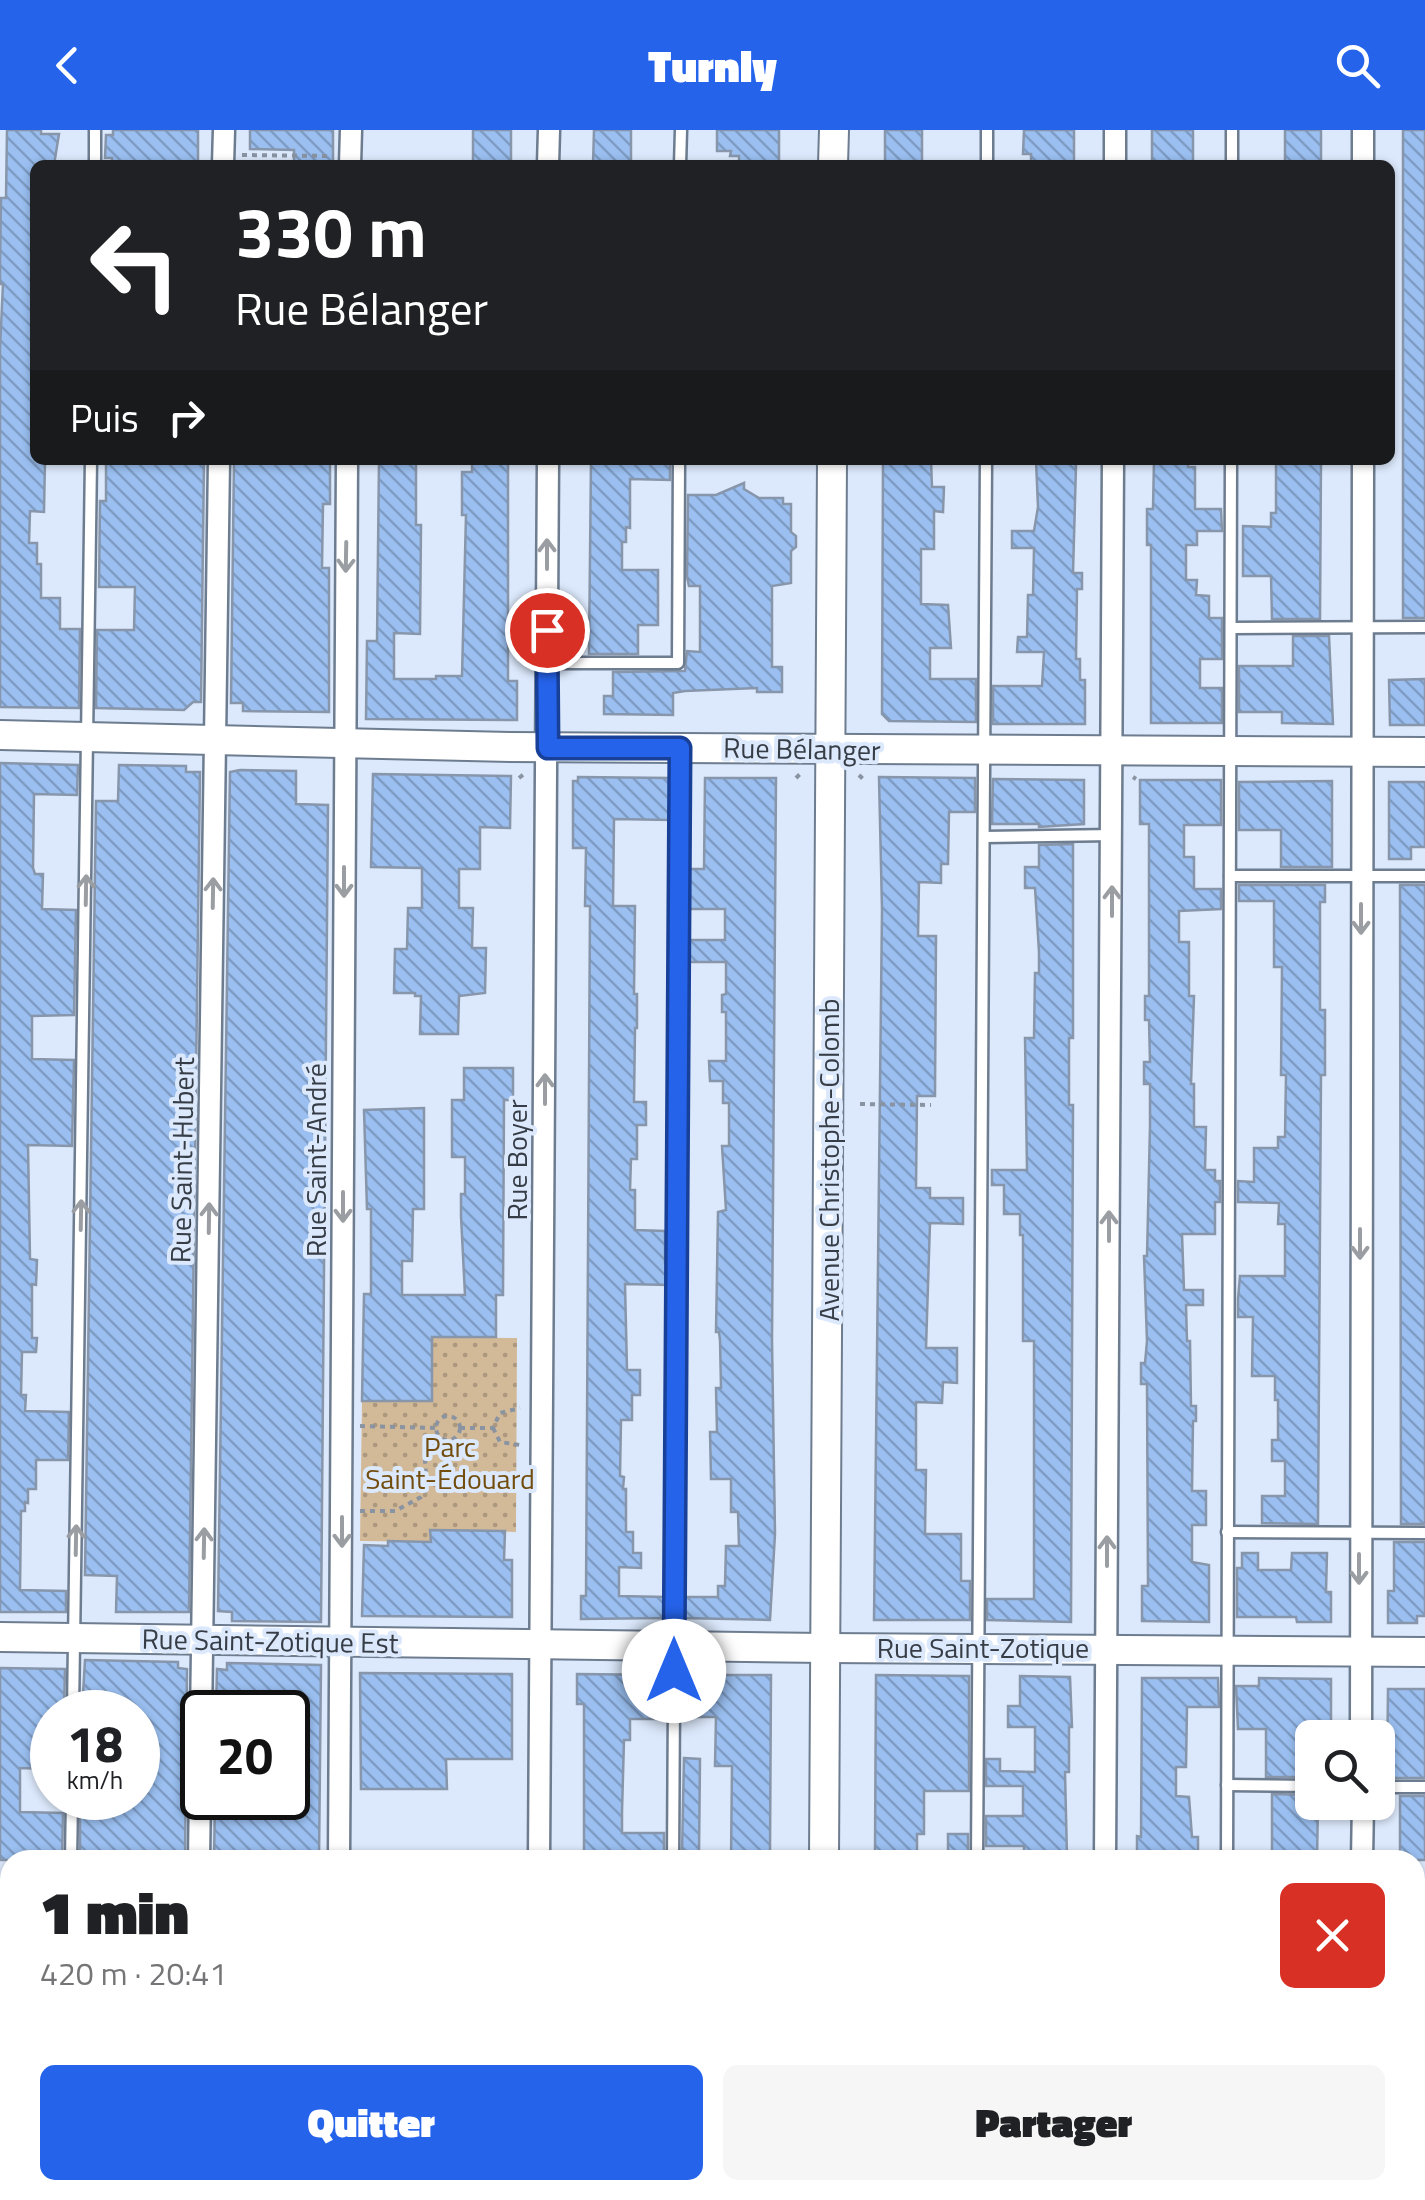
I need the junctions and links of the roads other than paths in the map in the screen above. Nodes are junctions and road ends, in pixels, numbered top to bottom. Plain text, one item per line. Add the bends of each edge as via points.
1 (95, 130) edge
2 (224, 130) edge
3 (351, 130) edge
4 (548, 130) edge
5 (681, 130) edge
6 (834, 130) edge
7 (988, 130) edge
8 (1115, 130) edge
9 (1232, 130) edge
10 (1362, 130) edge
11 (95, 160) edge
12 (232, 160) edge
13 (343, 160) edge
14 (548, 160) edge
15 (680, 160) edge
16 (834, 160) edge
17 (987, 160) edge
18 (1114, 160) edge
19 (1232, 160) edge
20 (1362, 160) edge
21 (92, 465) edge
22 (219, 465) edge
23 (347, 465) edge
24 (548, 465) edge
25 (679, 465) edge
26 (832, 465) edge
27 (986, 465) edge
28 (1114, 465) edge
29 (1231, 465) edge
30 (1363, 465) edge
31 (1364, 626) junction
32 (1425, 627) edge
33 (1231, 628) junction
34 (547, 664) junction
35 (0, 735) edge
36 (88, 736) junction
37 (215, 738) junction
38 (344, 744) junction
39 (548, 748) junction
40 (680, 748) junction
41 (830, 749) junction
42 (982, 750) junction
43 (1112, 751) junction
44 (1230, 752) junction
45 (1362, 752) junction
46 (1425, 752) edge
47 (1112, 835) junction
48 (984, 838) junction
49 (1362, 875) junction
50 (1230, 876) junction
51 (1425, 876) edge
52 (1227, 1532) junction
53 (1360, 1533) junction
54 (1425, 1533) edge
55 (0, 1636) edge
56 (74, 1637) junction
57 (203, 1640) junction
58 (341, 1642) junction
59 (541, 1644) junction
60 (674, 1646) junction
61 (826, 1648) junction
62 (978, 1648) junction
63 (1106, 1648) junction
64 (1226, 1650) junction
65 (1359, 1652) junction
66 (1425, 1652) edge
67 (73, 1690) edge
68 (1361, 1720) edge
69 (1227, 1785) junction
70 (1295, 1786) edge
71 (1395, 1786) edge
72 (1425, 1787) edge
73 (72, 1820) edge
74 (1363, 1820) edge
75 (71, 1850) edge
76 (199, 1850) edge
77 (339, 1850) edge
78 (539, 1850) edge
79 (672, 1850) edge
80 (824, 1850) edge
81 (977, 1850) edge
82 (1105, 1850) edge
83 (1227, 1850) edge
84 (1362, 1850) edge

1 - 11 lane
2 - 12 street
3 - 13 street
4 - 14 street
5 - 15 lane
6 - 16 street
7 - 17 lane
8 - 18 street
9 - 19 lane
10 - 20 street
21 - 36 lane
22 - 37 street, Rue Saint-Hubert
23 -> 38 street, Rue Saint-André
34 -> 24 street, Rue Boyer
25 - 34 lane via 678,662
26 - 41 street, Avenue Christophe-Colomb
27 - 42 lane
28 - 43 street
29 - 33 lane
30 - 31 street
31 - 32 lane
31 - 33 lane
31 - 45 street
33 - 44 lane
34 - 39 street, Rue Boyer
35 - 36 street, Rue Bélanger
36 - 37 street, Rue Bélanger
56 -> 36 lane
37 - 38 street, Rue Bélanger
57 -> 37 street, Rue Saint-Hubert
38 - 39 street, Rue Bélanger
38 -> 58 street, Rue Saint-André
39 - 40 street, Rue Bélanger
59 -> 39 street, Rue Boyer
40 - 41 street, Rue Bélanger
40 - 60 lane
41 - 42 street, Rue Bélanger
41 - 61 street, Avenue Christophe-Colomb
42 - 43 street, Rue Bélanger
42 - 48 lane
43 - 44 street, Rue Bélanger
43 - 47 street
44 - 45 street, Rue Bélanger
44 - 50 lane
45 - 46 street, Rue Bélanger
45 - 49 street
47 - 48 lane
63 -> 47 street
48 - 62 lane
49 - 50 lane
49 - 51 lane
49 -> 53 street
50 - 52 lane
52 - 53 lane
52 - 64 lane
53 - 54 lane
53 -> 65 street
55 - 56 street, Rue Saint-Zotique Est
56 - 57 street, Rue Saint-Zotique Est
56 - 67 lane
57 - 58 street, Rue Saint-Zotique Est
57 - 76 street, Rue Saint-Hubert
58 - 59 street, Rue Saint-Zotique Est
58 - 77 street, Rue Saint-André
59 - 60 street, Rue Saint-Zotique
59 - 78 street, Rue Boyer
60 - 61 street, Rue Saint-Zotique
60 - 79 lane
61 - 62 street, Rue Saint-Zotique
61 - 80 street, Avenue Christophe-Colomb
62 - 63 street, Rue Saint-Zotique
62 - 81 lane
63 - 64 street, Rue Saint-Zotique
63 - 82 street
64 - 65 street, Rue Saint-Zotique
64 - 69 lane
65 - 66 street, Rue Saint-Zotique
65 - 68 street
69 - 70 lane
69 - 83 lane
71 - 72 lane
73 - 75 lane
74 - 84 street

